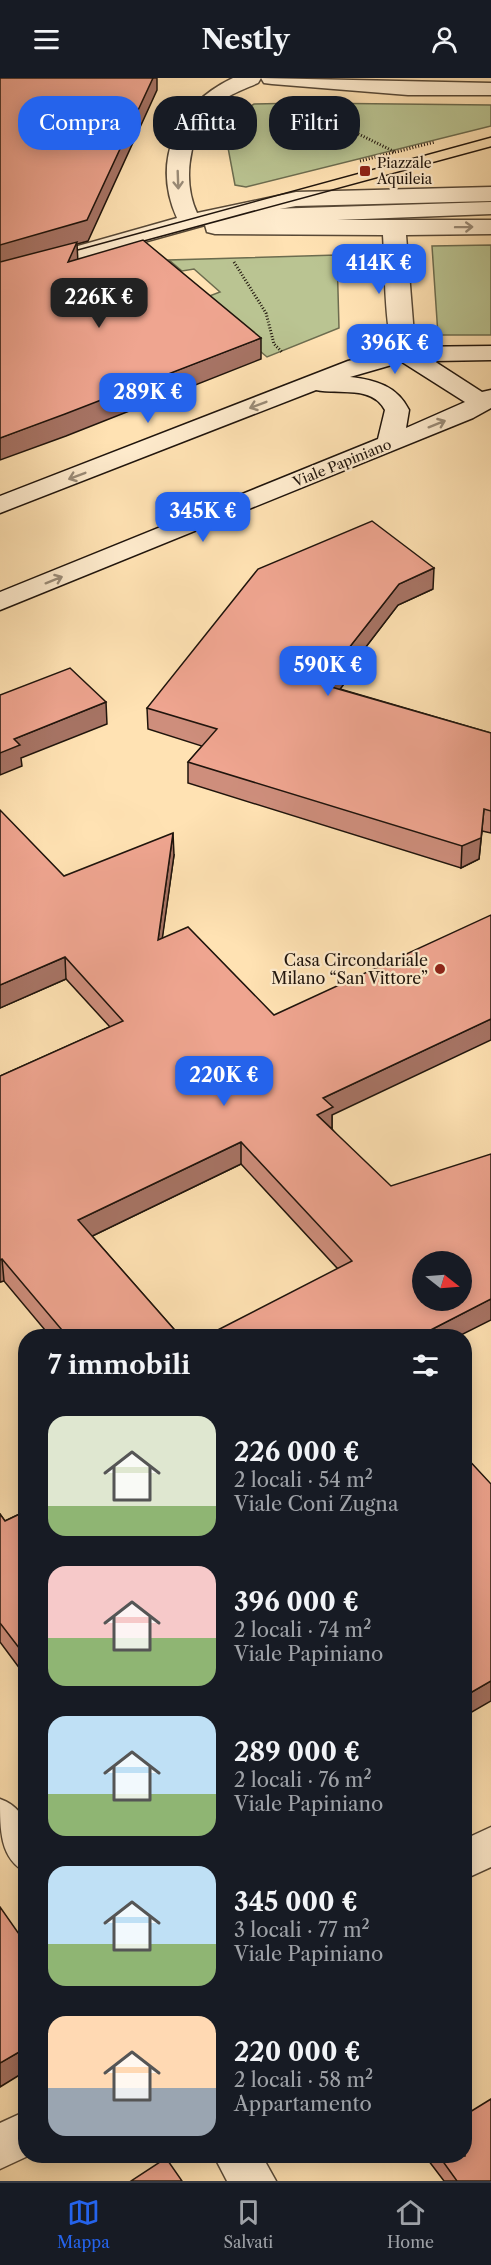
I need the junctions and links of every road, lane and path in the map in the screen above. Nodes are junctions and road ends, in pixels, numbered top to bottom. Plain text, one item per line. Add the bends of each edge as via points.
1 (250, 78) edge
2 (272, 78) edge
3 (305, 80) edge
4 (212, 86) edge
5 (491, 89) edge
6 (360, 134) edge
7 (396, 152) dead end
8 (491, 194) edge
9 (491, 208) edge
10 (190, 222) junction
11 (491, 227) edge
12 (394, 229) junction
13 (232, 259) dead end
14 (0, 274) edge
15 (282, 352) dead end
16 (491, 353) edge
17 (406, 354) junction
18 (313, 383) junction
19 (488, 400) edge
20 (390, 443) junction
21 (0, 506) edge
22 (0, 602) edge
23 (0, 1817) edge
24 (18, 1843) edge
25 (491, 1845) edge
26 (472, 1857) edge
27 (18, 2137) edge
28 (0, 2148) edge
29 (241, 2163) edge
30 (254, 2181) edge

1 - 4 street
2 - 3 street
3 - 5 street via 408,88
4 -> 10 street via 177,160 178,198
6 - 7 path
8 - 10 street via 296,199
9 - 10 lane via 234,216
10 - 12 street via 235,229
10 - 14 street
12 -> 11 street
12 - 17 street
13 - 15 path via 266,313 274,344
16 - 17 street
17 - 18 street via 357,366
17 - 19 street
18 - 20 street via 363,386 384,393 397,410
18 -> 21 street
20 -> 19 street, Viale Papiniano
22 -> 20 street, Viale Papiniano
23 - 24 street
25 - 26 street
27 - 28 street
29 - 30 street

